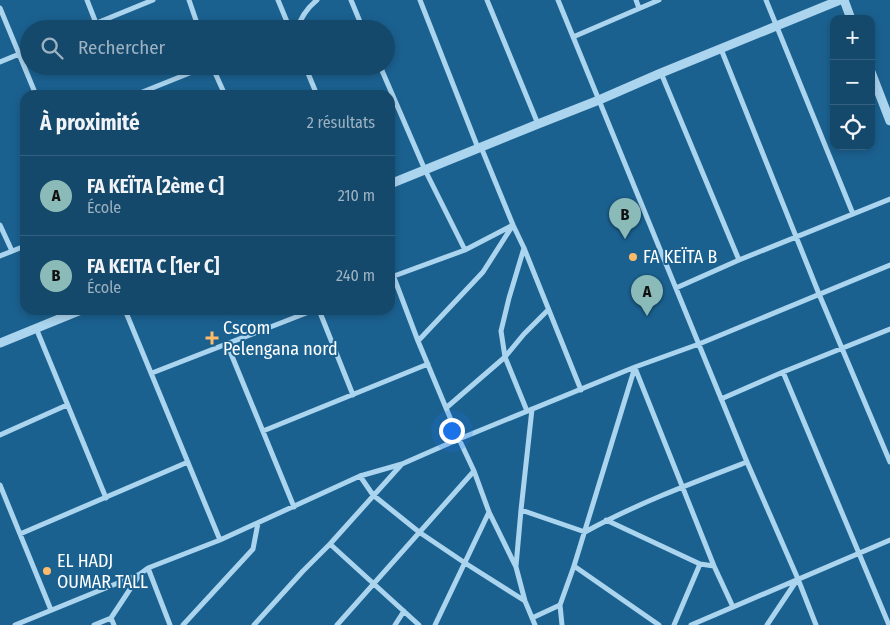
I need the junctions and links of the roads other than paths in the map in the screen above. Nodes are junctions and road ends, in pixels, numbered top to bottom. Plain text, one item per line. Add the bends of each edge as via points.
1 (87, 0) edge
2 (153, 0) edge
3 (189, 0) edge
4 (278, 0) edge
5 (317, 0) edge
6 (351, 0) edge
7 (420, 0) edge
8 (487, 0) edge
9 (558, 0) edge
10 (636, 0) edge
11 (659, 0) edge
12 (766, 0) edge
13 (842, 0) edge
14 (0, 8) edge
15 (639, 8) junction
16 (849, 15) edge
17 (95, 20) edge
18 (103, 20) edge
19 (196, 20) edge
20 (286, 20) edge
21 (300, 20) edge
22 (359, 20) edge
23 (777, 26) junction
24 (573, 37) junction
25 (721, 49) junction
26 (19, 54) joint
27 (0, 62) edge
28 (661, 73) junction
29 (28, 75) edge
30 (185, 75) edge
31 (216, 75) edge
32 (309, 75) edge
33 (384, 75) edge
34 (875, 82) edge
35 (34, 90) edge
36 (147, 90) edge
37 (223, 90) edge
38 (315, 90) edge
39 (390, 90) edge
40 (599, 100) junction
41 (395, 101) edge
42 (890, 121) edge
43 (538, 124) junction
44 (480, 147) junction
45 (425, 170) junction
46 (395, 182) edge
47 (890, 199) edge
48 (853, 214) junction
49 (0, 225) edge
50 (513, 225) junction
51 (796, 237) junction
52 (20, 248) edge
53 (524, 248) junction
54 (464, 250) junction
55 (12, 251) junction
56 (0, 256) edge
57 (739, 260) junction
58 (890, 265) edge
59 (395, 276) edge
60 (395, 279) edge
61 (676, 288) junction
62 (819, 294) junction
63 (548, 310) junction
64 (68, 315) edge
65 (127, 315) edge
66 (301, 315) edge
67 (321, 315) edge
68 (36, 328) junction
69 (890, 329) edge
70 (418, 341) junction
71 (0, 343) edge
72 (227, 344) junction
73 (699, 344) junction
74 (842, 348) junction
75 (505, 357) junction
76 (428, 364) junction
77 (635, 368) junction
78 (783, 372) junction
79 (152, 373) junction
80 (581, 390) junction
81 (354, 395) junction
82 (721, 399) junction
83 (67, 405) junction
84 (446, 408) junction
85 (529, 410) junction
86 (262, 431) junction
87 (0, 435) edge
88 (459, 438) junction
89 (188, 462) junction
90 (747, 462) junction
91 (890, 462) edge
92 (402, 464) junction
93 (474, 471) junction
94 (360, 476) junction
95 (0, 485) edge
96 (683, 487) junction
97 (373, 495) junction
98 (106, 498) junction
99 (294, 506) junction
100 (521, 510) junction
101 (489, 512) junction
102 (606, 520) junction
103 (258, 523) junction
104 (419, 532) junction
105 (585, 532) junction
106 (20, 534) junction
107 (220, 540) junction
108 (890, 540) edge
109 (330, 544) junction
110 (859, 553) junction
111 (465, 563) junction
112 (700, 564) junction
113 (574, 566) junction
114 (714, 566) junction
115 (516, 567) junction
116 (148, 568) junction
117 (140, 574) junction
118 (798, 579) junction
119 (373, 584) junction
120 (525, 601) junction
121 (560, 605) junction
122 (733, 607) junction
123 (51, 610) junction
124 (404, 611) junction
125 (888, 617) edge
126 (111, 618) junction
127 (532, 618) junction
128 (707, 618) junction
129 (15, 625) edge
130 (94, 625) edge
131 (114, 625) edge
132 (169, 625) edge
133 (183, 625) edge
134 (254, 625) edge
135 (337, 625) edge
136 (395, 625) edge
137 (419, 625) edge
138 (435, 625) edge
139 (536, 625) edge
140 (562, 625) edge
141 (659, 625) edge
142 (674, 625) edge
143 (691, 625) edge
144 (704, 625) edge
145 (767, 625) edge
146 (816, 625) edge
147 (889, 625) edge

1 - 17 street
2 - 18 street
3 - 19 street
4 - 20 street
5 - 21 street
6 - 22 street
7 - 44 street
8 - 43 street
9 - 24 street
10 - 15 street
11 - 15 street
12 - 23 street
13 - 16 street
13 - 23 street
14 - 26 street
15 - 24 street
23 - 25 street
23 - 48 street
24 - 40 street
25 - 28 street
25 - 51 street
26 - 27 street
28 - 40 street
28 - 57 street
29 - 35 street
30 - 36 street
31 - 37 street
32 - 38 street
33 - 39 street
34 - 42 street
40 - 43 street
40 - 61 street
41 - 45 street
43 - 44 street
44 - 45 street
44 - 50 street
45 - 46 street
45 - 54 street
47 - 48 street
48 - 51 street
49 - 55 street
50 - 53 street
50 - 54 street
50 - 70 street via 483,272
51 - 57 street
51 - 62 street
52 - 55 street
53 - 63 street
53 - 75 street via 501,331
54 - 59 street
55 - 56 street
57 - 61 street
58 - 62 street
60 - 70 street
61 - 73 street
62 - 73 street
62 - 74 street
63 - 75 street
63 - 80 street
64 - 68 street
65 - 79 street
66 - 72 street
67 - 81 street
68 - 71 street
68 - 83 street
69 - 74 street
70 - 76 street
72 - 79 street
72 - 86 street
73 - 77 street
73 - 82 street
74 - 78 street
74 - 91 street
75 - 84 street
75 - 85 street
76 - 81 street
76 - 84 street
77 - 80 street
77 - 96 street
77 - 105 street
78 - 82 street
78 - 110 street
79 - 89 street
80 - 85 street
81 - 86 street
82 - 90 street
83 - 87 street
83 - 98 street
84 - 88 street
85 - 88 street
85 - 100 street
86 - 99 street
88 - 92 street
88 - 93 street
89 - 98 street
89 - 107 street
90 - 96 street
90 - 118 street
92 - 94 street
92 - 97 street
93 - 101 street
93 - 104 street
94 - 97 street
94 - 99 street
95 - 106 street
96 - 102 street
96 - 114 street
97 - 104 street
97 - 109 street
98 - 106 street
99 - 103 street
100 - 105 street
100 - 115 street
101 - 111 street
101 - 115 street
102 - 105 street
102 - 112 street
103 - 107 street
103 - 133 street via 253,549
104 - 111 street
104 - 119 street
105 - 113 street
106 - 123 street
107 - 116 street
108 - 110 street
109 - 119 street
109 - 134 street
110 - 118 street
110 - 125 street
111 - 120 street
111 - 138 street
112 - 114 street
112 - 142 street
113 - 121 street
113 - 141 street
114 - 122 street
115 - 120 street
116 - 117 street
116 - 132 street
117 - 123 street
117 - 126 street
118 - 122 street
118 - 145 street
118 - 146 street
119 - 124 street
119 - 135 street
120 - 127 street
121 - 127 street
121 - 140 street
122 - 128 street
123 - 129 street
124 - 136 street
124 - 137 street
125 - 147 street
126 - 130 street
126 - 131 street
127 - 139 street
128 - 143 street
128 - 144 street

